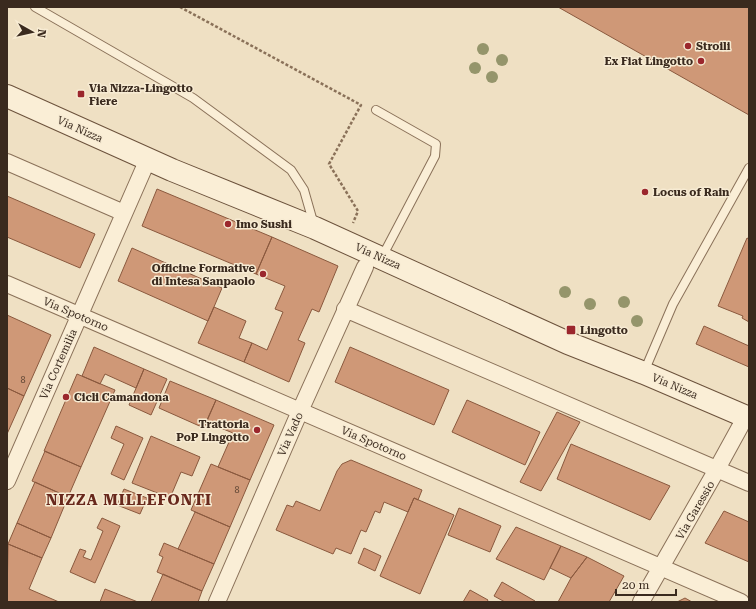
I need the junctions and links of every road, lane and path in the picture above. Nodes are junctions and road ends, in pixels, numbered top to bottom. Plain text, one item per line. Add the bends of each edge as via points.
1 (35, 7) edge
2 (180, 7) edge
3 (7, 96) edge
4 (376, 110) dead end
5 (148, 159) junction
6 (7, 162) edge
7 (749, 168) edge
8 (124, 213) junction
9 (315, 228) junction
10 (345, 241) junction
11 (373, 259) junction
12 (7, 284) edge
13 (346, 309) junction
14 (79, 316) junction
15 (644, 373) junction
16 (300, 411) junction
17 (747, 417) edge
18 (718, 469) junction
19 (7, 480) edge
20 (749, 483) edge
21 (662, 568) junction
22 (217, 602) edge
23 (641, 602) edge
24 (741, 602) edge

1 - 9 lane via 193,98 291,170 304,190
2 - 10 path via 361,105 329,164 358,211
3 - 5 street, Via Nizza
4 - 11 lane via 436,144 435,156
5 - 8 street, Via Cortemilia
5 - 9 street, Via Nizza
6 - 8 street
7 - 15 lane via 674,304
8 - 14 street, Via Cortemilia
9 - 10 street, Via Nizza
10 - 11 street, Via Nizza
11 - 13 street, Via Vado
11 - 15 street, Via Nizza
12 - 14 street, Via Spotorno
13 - 16 street, Via Vado
13 - 18 street
14 - 16 street, Via Spotorno
14 - 19 street, Via Cortemilia
15 - 17 street, Via Nizza
16 - 21 street, Via Spotorno
16 - 22 street, Via Vado
17 - 18 street, Via Garessio
18 - 20 street
18 - 21 street, Via Garessio
21 - 23 street, Via Garessio
21 - 24 street, Via Spotorno

